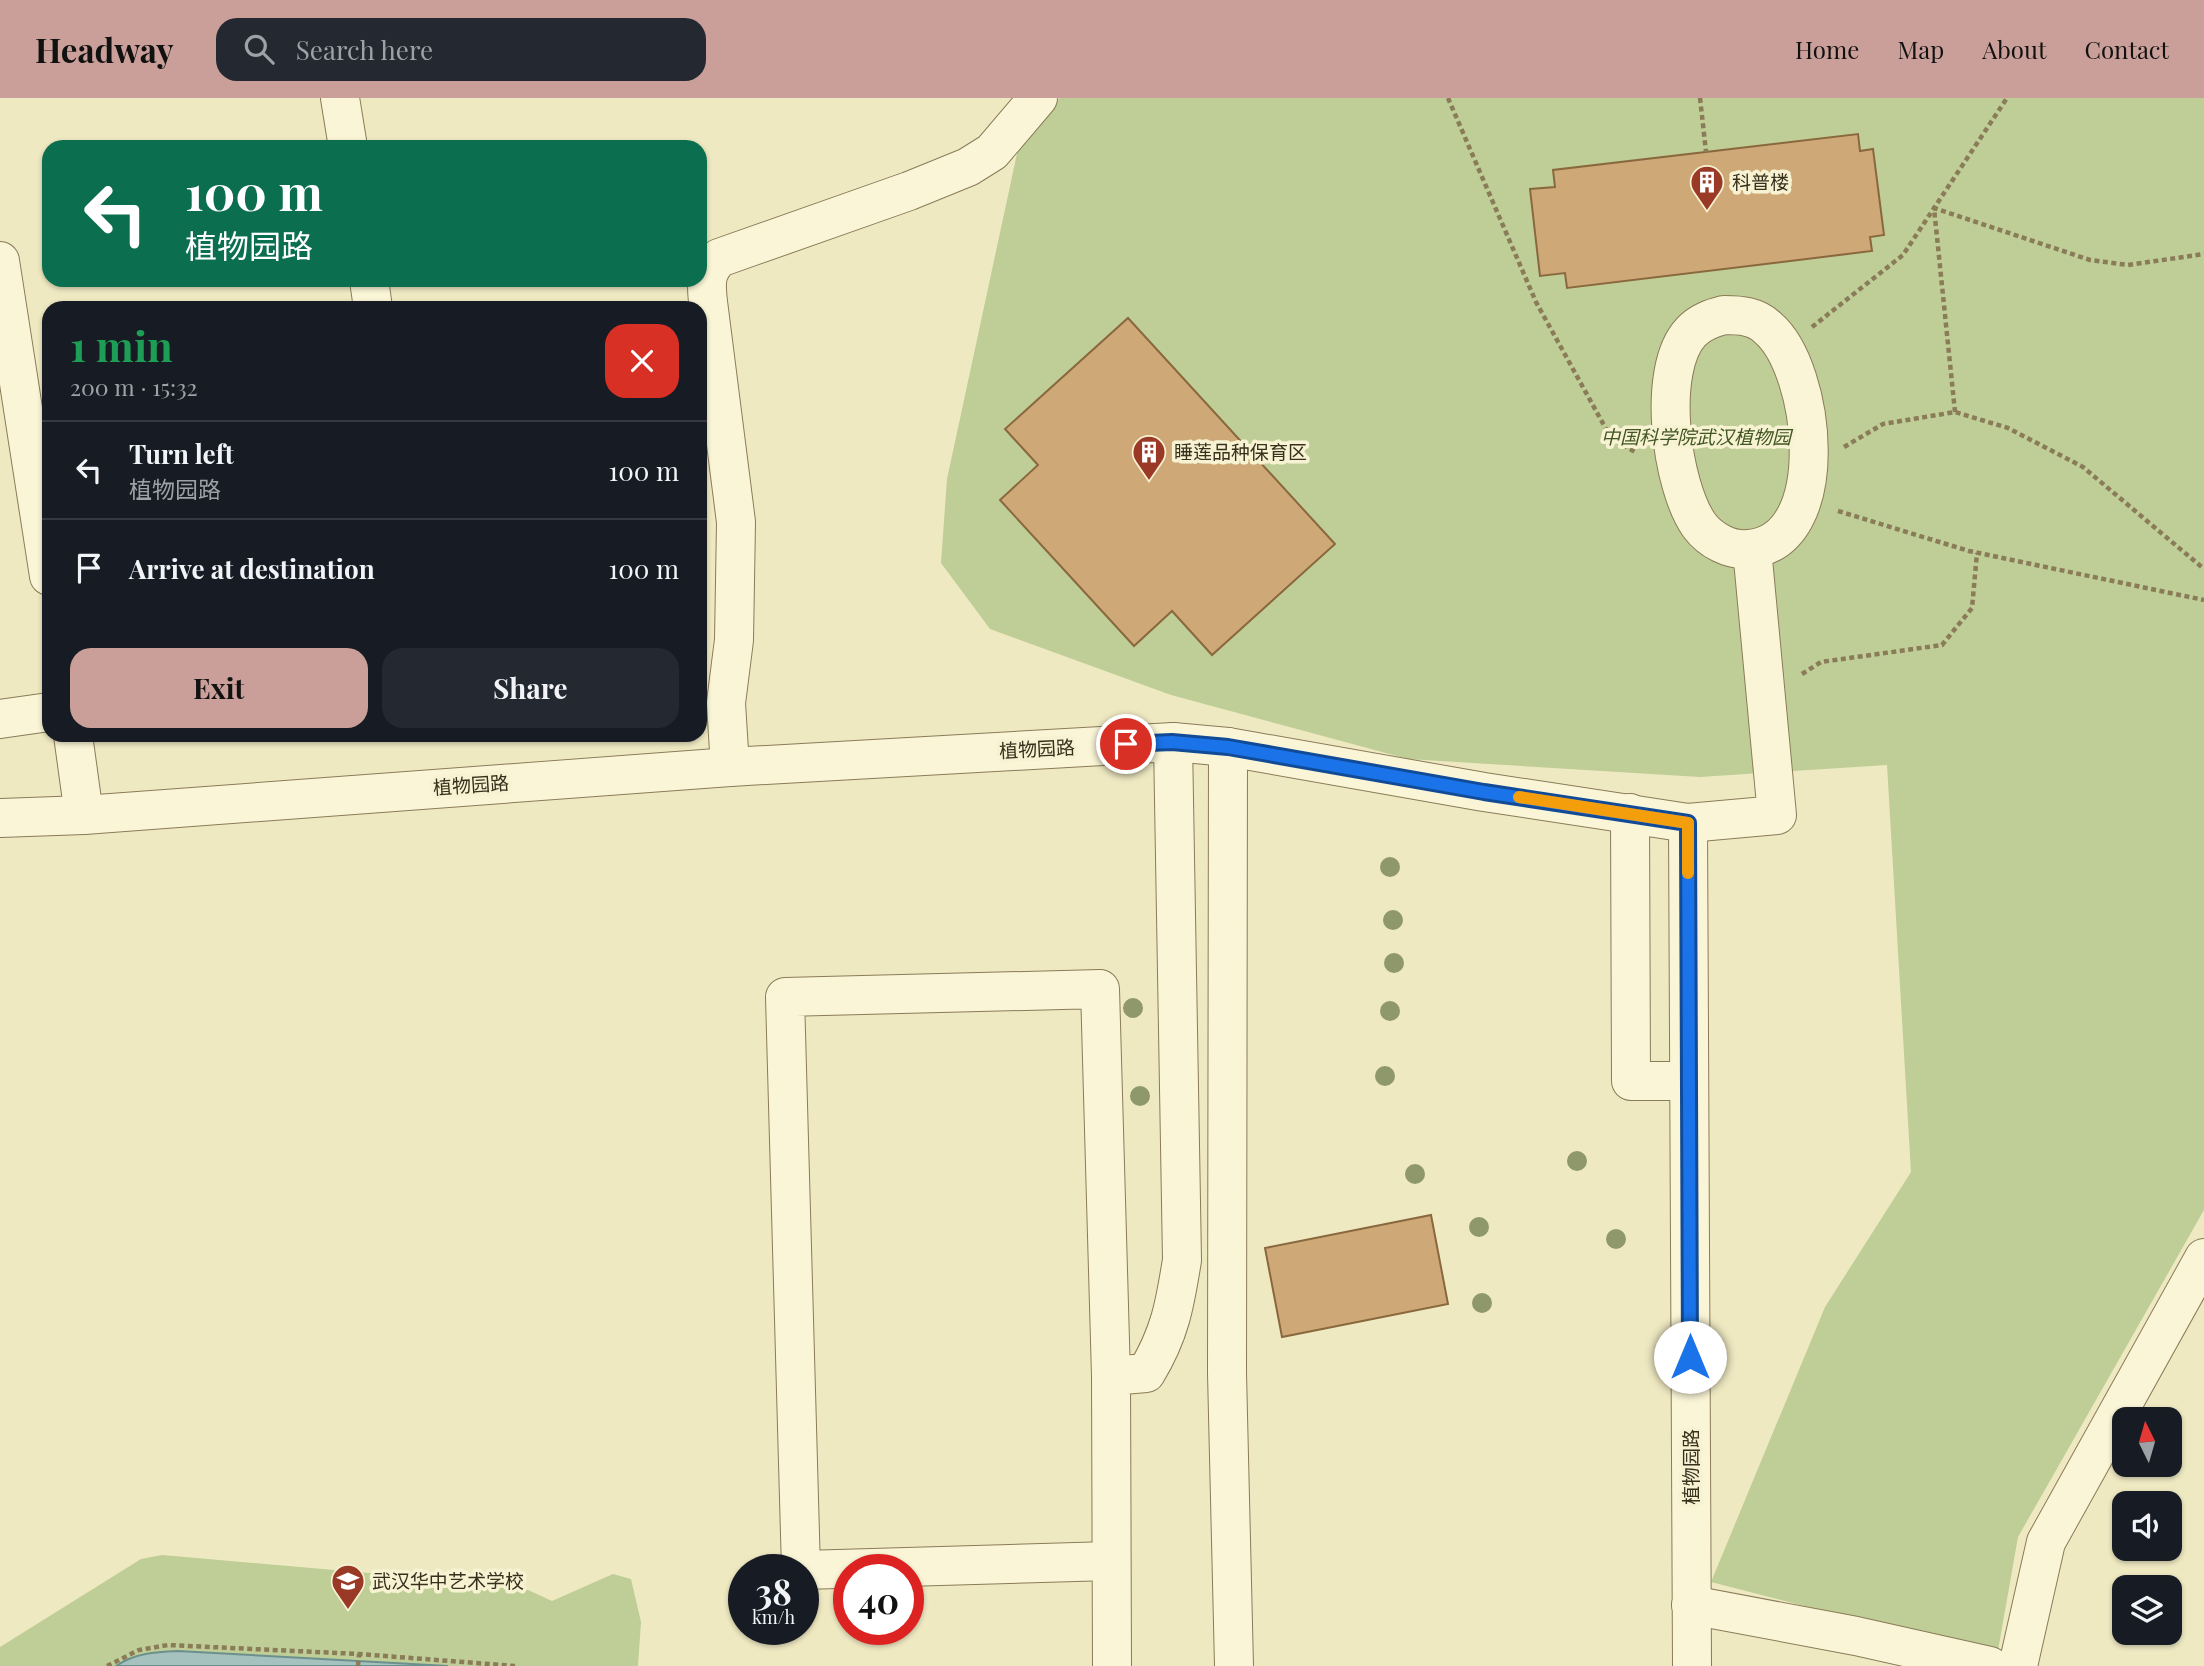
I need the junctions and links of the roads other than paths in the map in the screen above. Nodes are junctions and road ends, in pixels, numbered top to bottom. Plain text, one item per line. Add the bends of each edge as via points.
1 (340, 98) edge
2 (1038, 98) edge
3 (347, 140) edge
4 (0, 261) edge
5 (707, 276) edge
6 (707, 287) edge
7 (42, 531) edge
8 (1752, 549) junction
9 (42, 713) edge
10 (0, 719) edge
11 (74, 742) edge
12 (1172, 742) junction
13 (1228, 747) junction
14 (730, 768) junction
15 (1630, 813) junction
16 (84, 815) junction
17 (0, 818) edge
18 (1688, 823) junction
19 (1689, 1081) junction
20 (2204, 1258) edge
21 (1111, 1376) junction
22 (802, 1554) edge
23 (1111, 1561) junction
24 (819, 1570) edge
25 (1691, 1605) junction
26 (1112, 1666) edge
27 (1234, 1666) edge
28 (1692, 1666) edge
29 (1990, 1666) edge
30 (2018, 1666) edge

1 - 3 street
2 - 5 street via 992,152 968,167 719,258
4 - 7 street
6 - 14 street via 736,522 734,640 726,703
8 - 8 street via 1727,546 1710,537 1698,523 1676,462 1670,414 1681,347 1706,320 1724,315 1754,318 1777,336 1796,373 1805,413 1809,454 1800,508 1780,538
8 - 18 street via 1777,815
9 - 10 street
11 - 16 street
12 - 13 street, 植物园路
12 - 14 street, 植物园路
12 - 21 street via 1182,1260 1171,1321 1156,1358 1146,1373
13 - 15 street, 植物园路
13 - 27 street via 1227,1374
14 - 16 street, 植物园路
15 - 18 street, 植物园路
15 - 19 street via 1631,1081
16 - 17 street, 植物园路
18 - 19 street, 植物园路
19 - 25 street, 植物园路
20 - 30 street via 2046,1542
21 - 22 street via 1100,989 785,997
21 - 23 street
23 - 24 street
23 - 26 street
25 - 28 street, 植物园路
25 - 29 street

